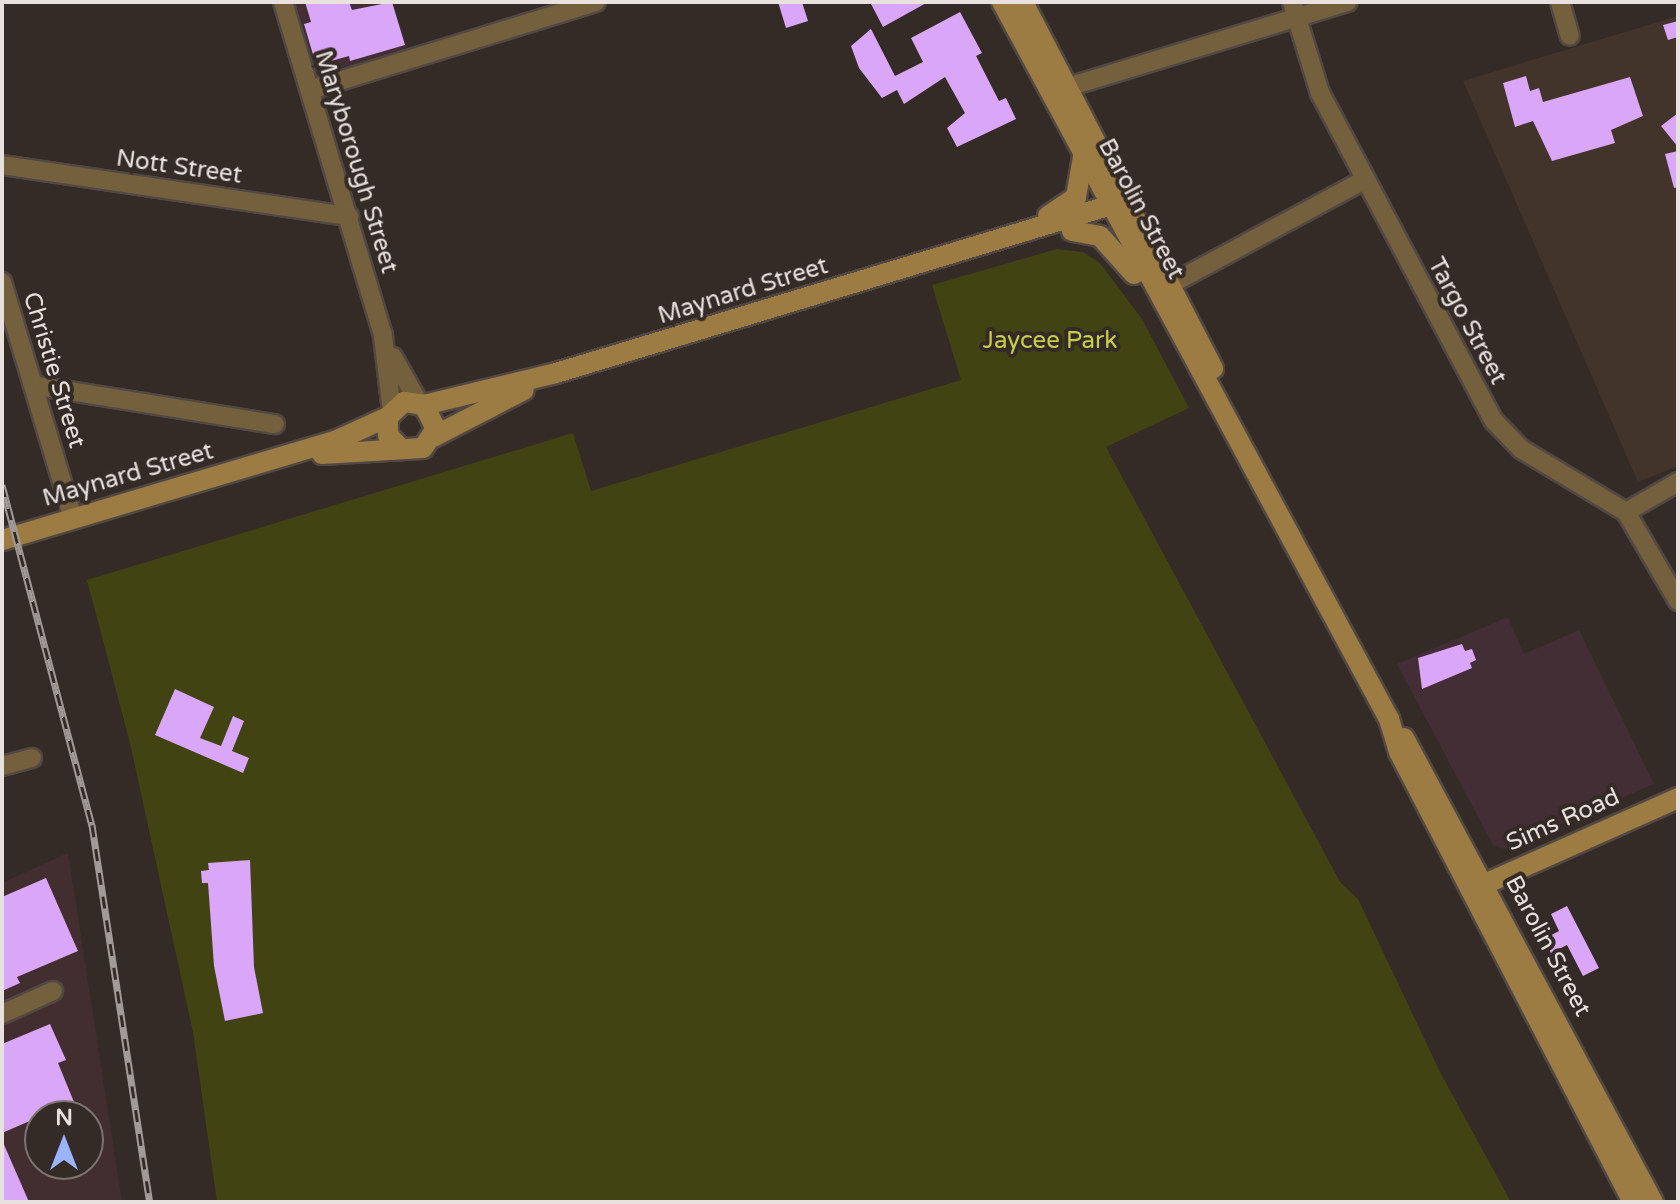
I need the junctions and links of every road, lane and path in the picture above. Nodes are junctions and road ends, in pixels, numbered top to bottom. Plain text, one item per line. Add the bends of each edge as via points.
1 (283, 2) edge
2 (596, 2) edge
3 (1002, 2) edge
4 (1023, 2) edge
5 (1347, 2) edge
6 (1560, 2) edge
7 (1294, 10) edge
8 (1570, 36) dead end
9 (1068, 87) junction
10 (310, 90) junction
11 (1083, 157) junction
12 (2, 165) edge
13 (1364, 180) junction
14 (1122, 209) junction
15 (349, 216) junction
16 (1072, 231) junction
17 (1008, 235) junction
18 (946, 258) junction
19 (2, 282) edge
20 (1171, 284) junction
21 (383, 336) junction
22 (1189, 353) junction
23 (556, 373) junction
24 (33, 385) junction
25 (422, 404) junction
26 (390, 414) junction
27 (275, 424) dead end
28 (1240, 436) junction
29 (433, 437) junction
30 (400, 448) junction
31 (270, 461) junction
32 (1678, 482) edge
33 (1626, 512) junction
34 (73, 519) junction
35 (2, 540) edge
36 (1678, 601) edge
37 (32, 758) dead end
38 (2, 766) edge
39 (1678, 798) edge
40 (1478, 888) junction
41 (53, 991) dead end
42 (2, 1014) edge
43 (1633, 1202) edge
44 (1653, 1202) edge

1 - 10 street, Maryborough Street
2 - 10 street
3 - 11 main road, Barolin Street
4 - 9 main road, Barolin Street
5 - 7 street
6 - 8 street
7 - 9 street
7 - 13 street, Targo Street via 1320,93
9 - 14 main road, Barolin Street
10 - 15 street, Maryborough Street
11 - 14 main road, Barolin Street
11 - 17 main road via 1081,189 1066,208
12 - 15 street, Nott Street
13 - 20 street
13 - 33 street, Targo Street via 1505,438
14 - 16 main road, Maynard Street
14 - 17 main road, Maynard Street
14 - 20 main road, Barolin Street
14 - 22 main road, Barolin Street
15 - 21 street, Maryborough Street
16 - 18 main road, Maynard Street via 972,257
16 - 22 main road via 1100,236 1120,255
17 - 18 main road, Maynard Street
18 - 23 main road, Maynard Street
19 - 24 street, Christie Street
20 - 28 main road, Barolin Street
21 - 25 street, Maryborough Street
21 - 26 street, Maryborough Street
22 - 28 main road, Barolin Street
23 - 25 main road, Maynard Street
23 - 29 main road, Maynard Street
24 - 27 street
24 - 34 street, Christie Street
25 - 26 main road via 404,402
25 - 29 main road via 435,420
26 - 30 main road via 388,435
26 - 31 main road, Maynard Street via 367,430
28 - 40 main road, Barolin Street via 1389,719 1399,752
29 - 30 main road via 417,450
30 - 31 main road, Maynard Street
31 - 34 main road, Maynard Street
32 - 33 street
33 - 36 street, Targo Street
34 - 35 main road, Maynard Street
37 - 38 street
39 - 40 main road, Sims Road
40 - 43 main road, Barolin Street
40 - 44 main road, Barolin Street
41 - 42 street

